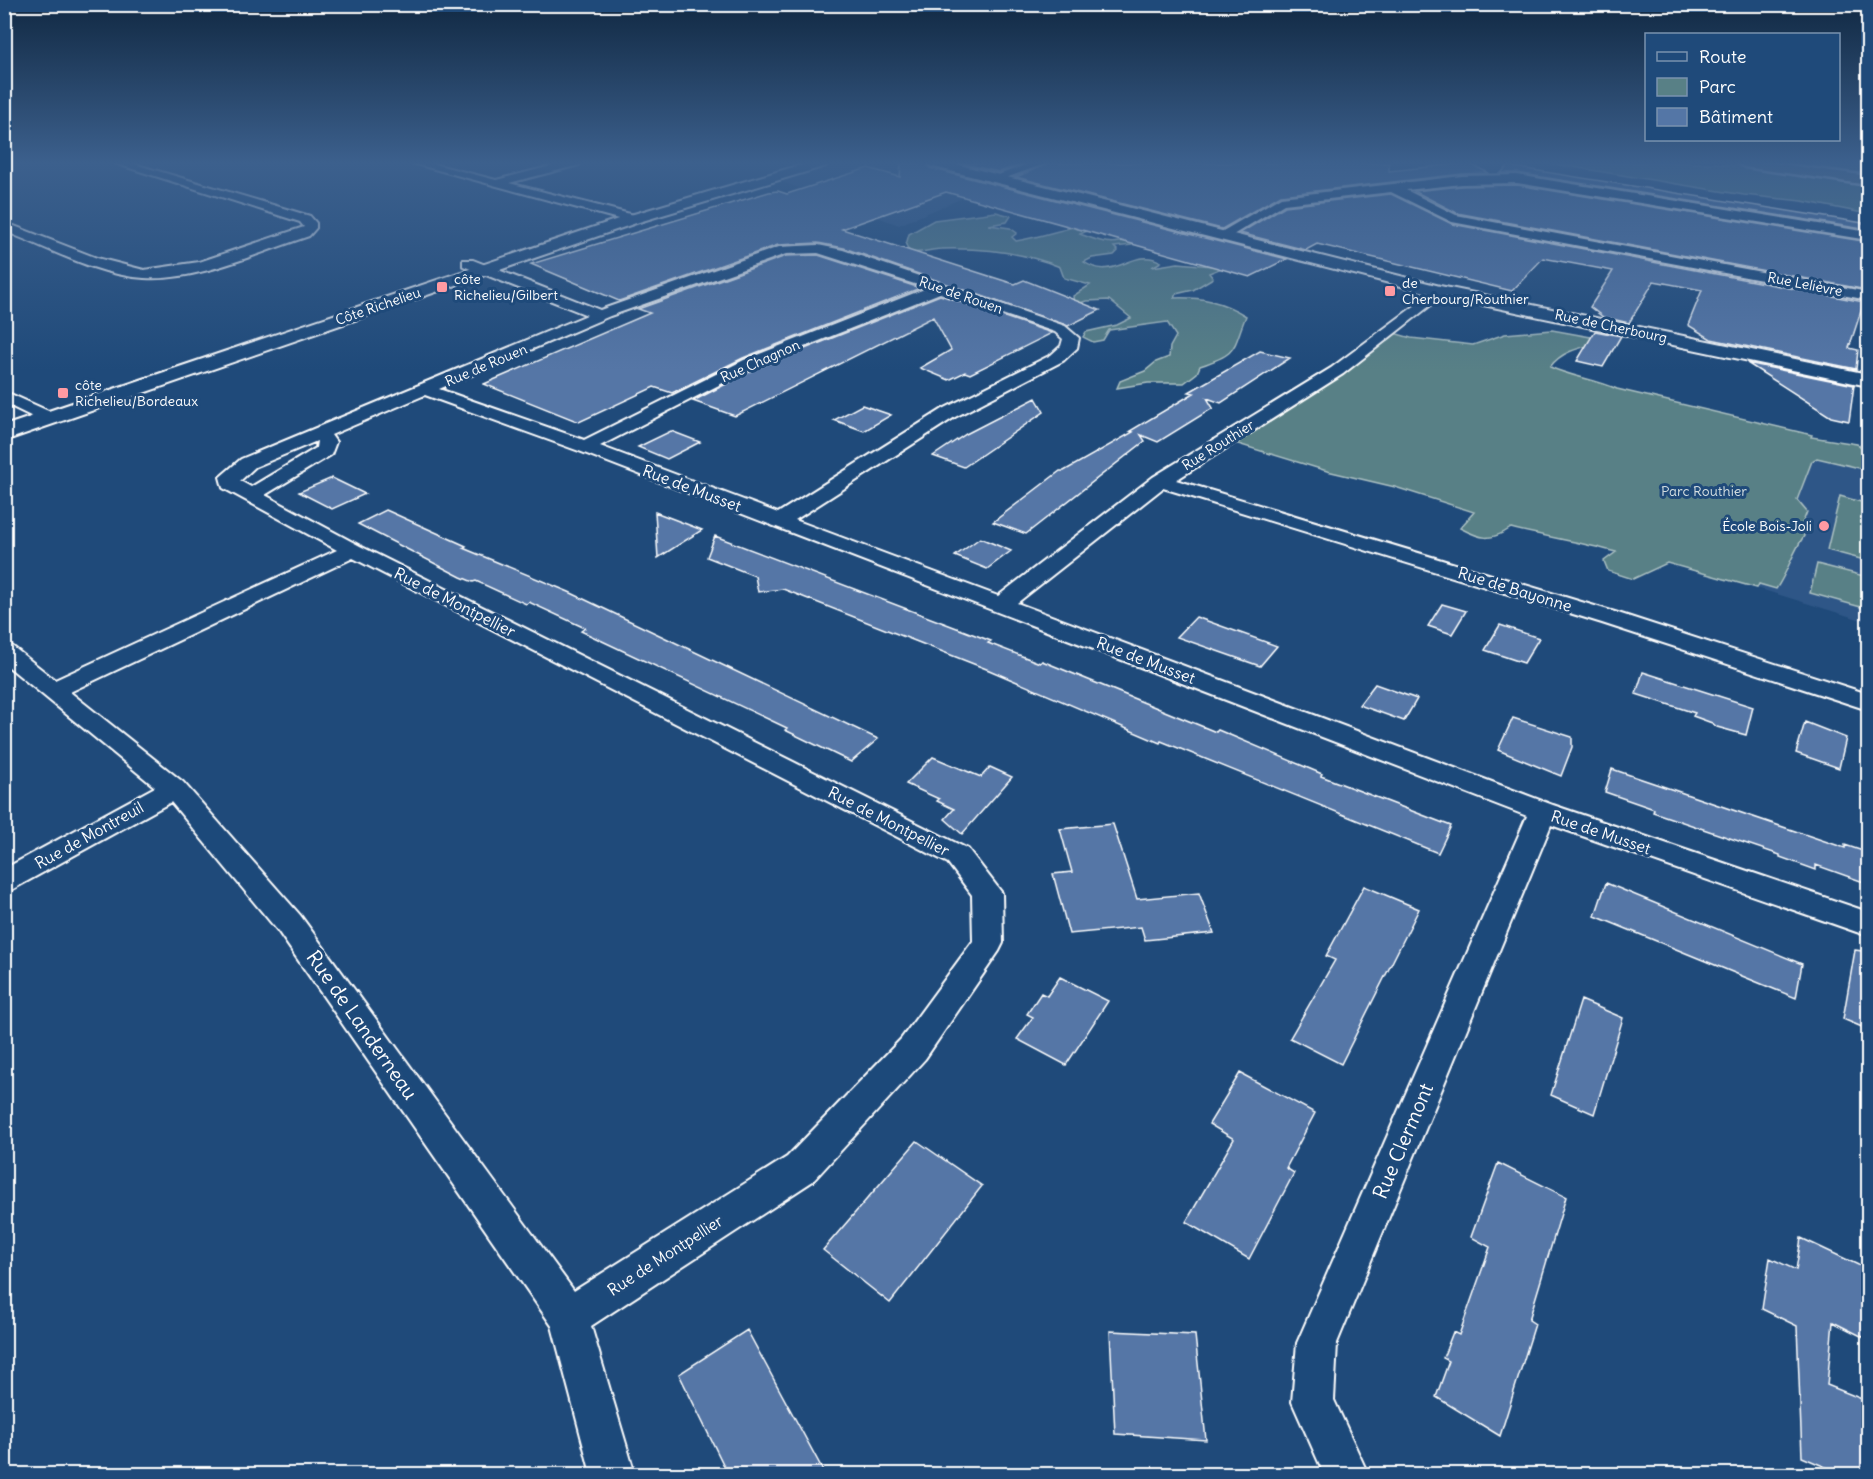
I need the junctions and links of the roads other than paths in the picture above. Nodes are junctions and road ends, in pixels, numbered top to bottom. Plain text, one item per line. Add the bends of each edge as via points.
1 (20, 232) edge
2 (305, 232) edge
3 (576, 232) edge
4 (587, 232) edge
5 (1211, 232) edge
6 (1228, 232) edge
7 (1527, 232) edge
8 (1839, 232) edge
9 (1223, 235) junction
10 (1869, 237) edge
11 (468, 263) junction
12 (487, 269) junction
13 (940, 288) junction
14 (1440, 291) junction
15 (1869, 296) edge
16 (601, 315) junction
17 (1869, 380) edge
18 (427, 390) junction
19 (4, 396) edge
20 (40, 414) junction
21 (4, 419) edge
22 (4, 434) edge
23 (321, 434) junction
24 (585, 447) junction
25 (1160, 481) junction
26 (252, 495) junction
27 (780, 521) junction
28 (352, 550) junction
29 (1001, 605) junction
30 (4, 651) edge
31 (54, 690) junction
32 (1869, 702) edge
33 (174, 788) junction
34 (1543, 812) junction
35 (4, 883) edge
36 (1869, 924) edge
37 (569, 1317) junction
38 (613, 1474) edge
39 (1346, 1474) edge

1 - 2 street via 111,266 145,274 190,268
3 - 11 street, Côte Richelieu
4 - 12 street, Côte Richelieu
5 - 9 street, Rue de Cherbourg
6 - 9 street
7 - 15 street, Rue Lelièvre
8 - 10 street
9 - 14 street, Rue de Cherbourg
11 - 12 street
11 - 20 street, Côte Richelieu
12 - 16 street
12 - 20 street, Côte Richelieu
13 - 16 street, Rue de Rouen via 838,253 801,248 784,250
13 - 24 street, Rue Chagnon via 750,363
13 - 27 street, Rue de Rouen via 1060,329 1071,338 1069,348 1057,358 949,413
14 - 17 street, Rue de Cherbourg
14 - 25 street, Rue Routhier via 1336,371
16 - 18 street, Rue de Rouen
18 - 23 street, Rue de Rouen
18 - 24 street, Rue de Musset
19 - 20 street
20 - 21 street, Côte Richelieu
20 - 22 street, Côte Richelieu
23 - 26 street via 327,442 324,451
23 - 26 street, Rue de Rouen via 237,469 230,484
24 - 27 street, Rue de Musset
25 - 29 street, Rue Routhier
25 - 32 street, Rue de Bayonne via 1610,618
26 - 28 street, Rue de Montpellier
27 - 29 street, Rue de Musset
28 - 31 street
28 - 37 street, Rue de Montpellier via 958,856 987,893 988,943 913,1049 800,1169
29 - 34 street, Rue de Musset
30 - 31 street, Rue de Landerneau
31 - 33 street, Rue de Landerneau
33 - 35 street, Rue de Montreuil
33 - 37 street, Rue de Landerneau via 289,922
34 - 36 street, Rue de Musset
34 - 39 street, Rue Clermont via 1317,1344 1313,1402
37 - 38 street, Rue de Landerneau

